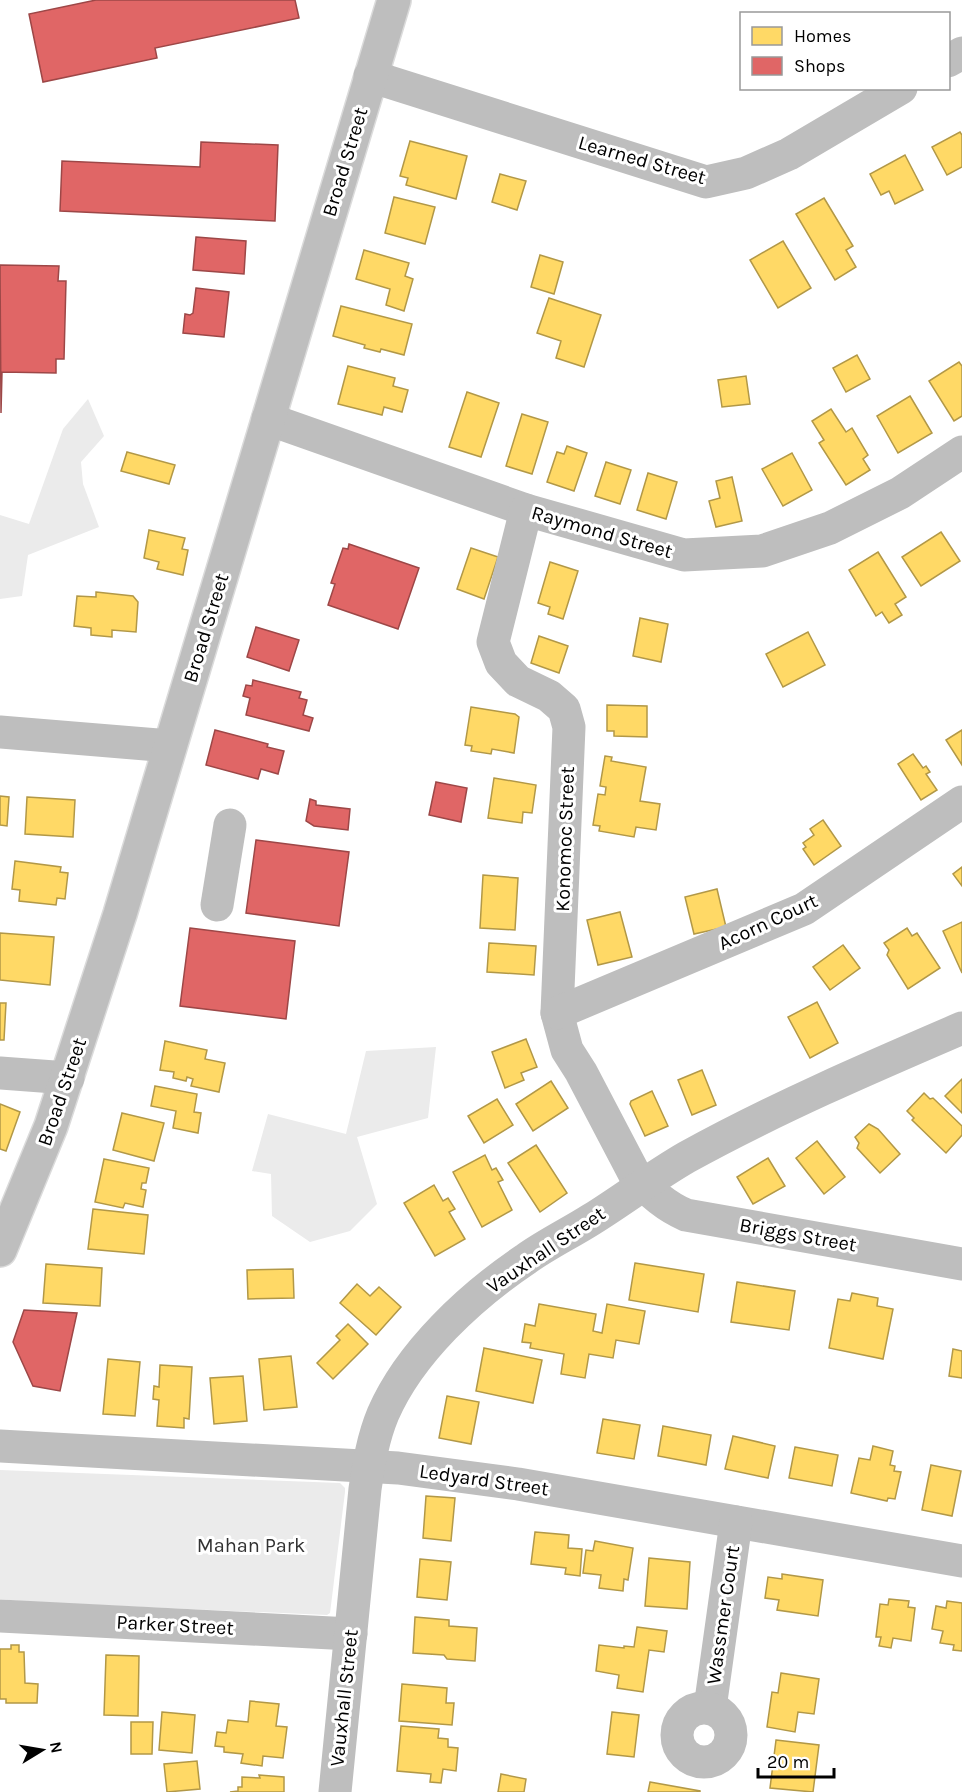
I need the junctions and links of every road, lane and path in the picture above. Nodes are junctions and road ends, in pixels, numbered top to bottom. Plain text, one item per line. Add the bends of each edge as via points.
1 (394, 0) edge
2 (370, 76) junction
3 (898, 90) edge
4 (268, 419) junction
5 (962, 452) edge
6 (526, 510) junction
7 (0, 732) edge
8 (170, 746) junction
9 (962, 802) edge
10 (230, 825) dead end
11 (217, 905) dead end
12 (557, 1013) junction
13 (962, 1028) edge
14 (0, 1073) edge
15 (68, 1078) junction
16 (644, 1185) junction
17 (0, 1250) edge
18 (962, 1264) edge
19 (0, 1446) edge
20 (368, 1466) junction
21 (736, 1522) junction
22 (962, 1561) edge
23 (0, 1616) edge
24 (351, 1634) junction
25 (710, 1708) dead end
26 (335, 1792) edge

1 - 2 street, Broad Street
2 - 3 street, Learned Street via 706,182 746,173 789,154
2 - 4 street, Broad Street
4 - 6 street, Raymond Street
4 - 8 street, Broad Street
5 - 6 street, Raymond Street via 900,492 830,528 762,551 684,555
6 - 12 street, Konomoc Street via 493,642 501,663 518,681 549,696 564,709 569,727
7 - 8 street
8 - 15 street, Broad Street
9 - 12 street, Acorn Court via 804,909
10 - 11 street
12 - 16 street, Konomoc Street via 567,1050
13 - 16 street, Vauxhall Street via 798,1100 686,1158
14 - 15 street
15 - 17 street, Broad Street
16 - 18 street, Briggs Street via 673,1209 701,1218
16 - 20 street, Vauxhall Street via 526,1259 452,1320 396,1391 376,1433
19 - 20 street, Ledyard Street
20 - 21 street, Ledyard Street via 472,1477
20 - 24 street, Vauxhall Street
21 - 22 street, Ledyard Street
21 - 25 street, Wassmer Court
23 - 24 street, Parker Street
24 - 26 street, Vauxhall Street

